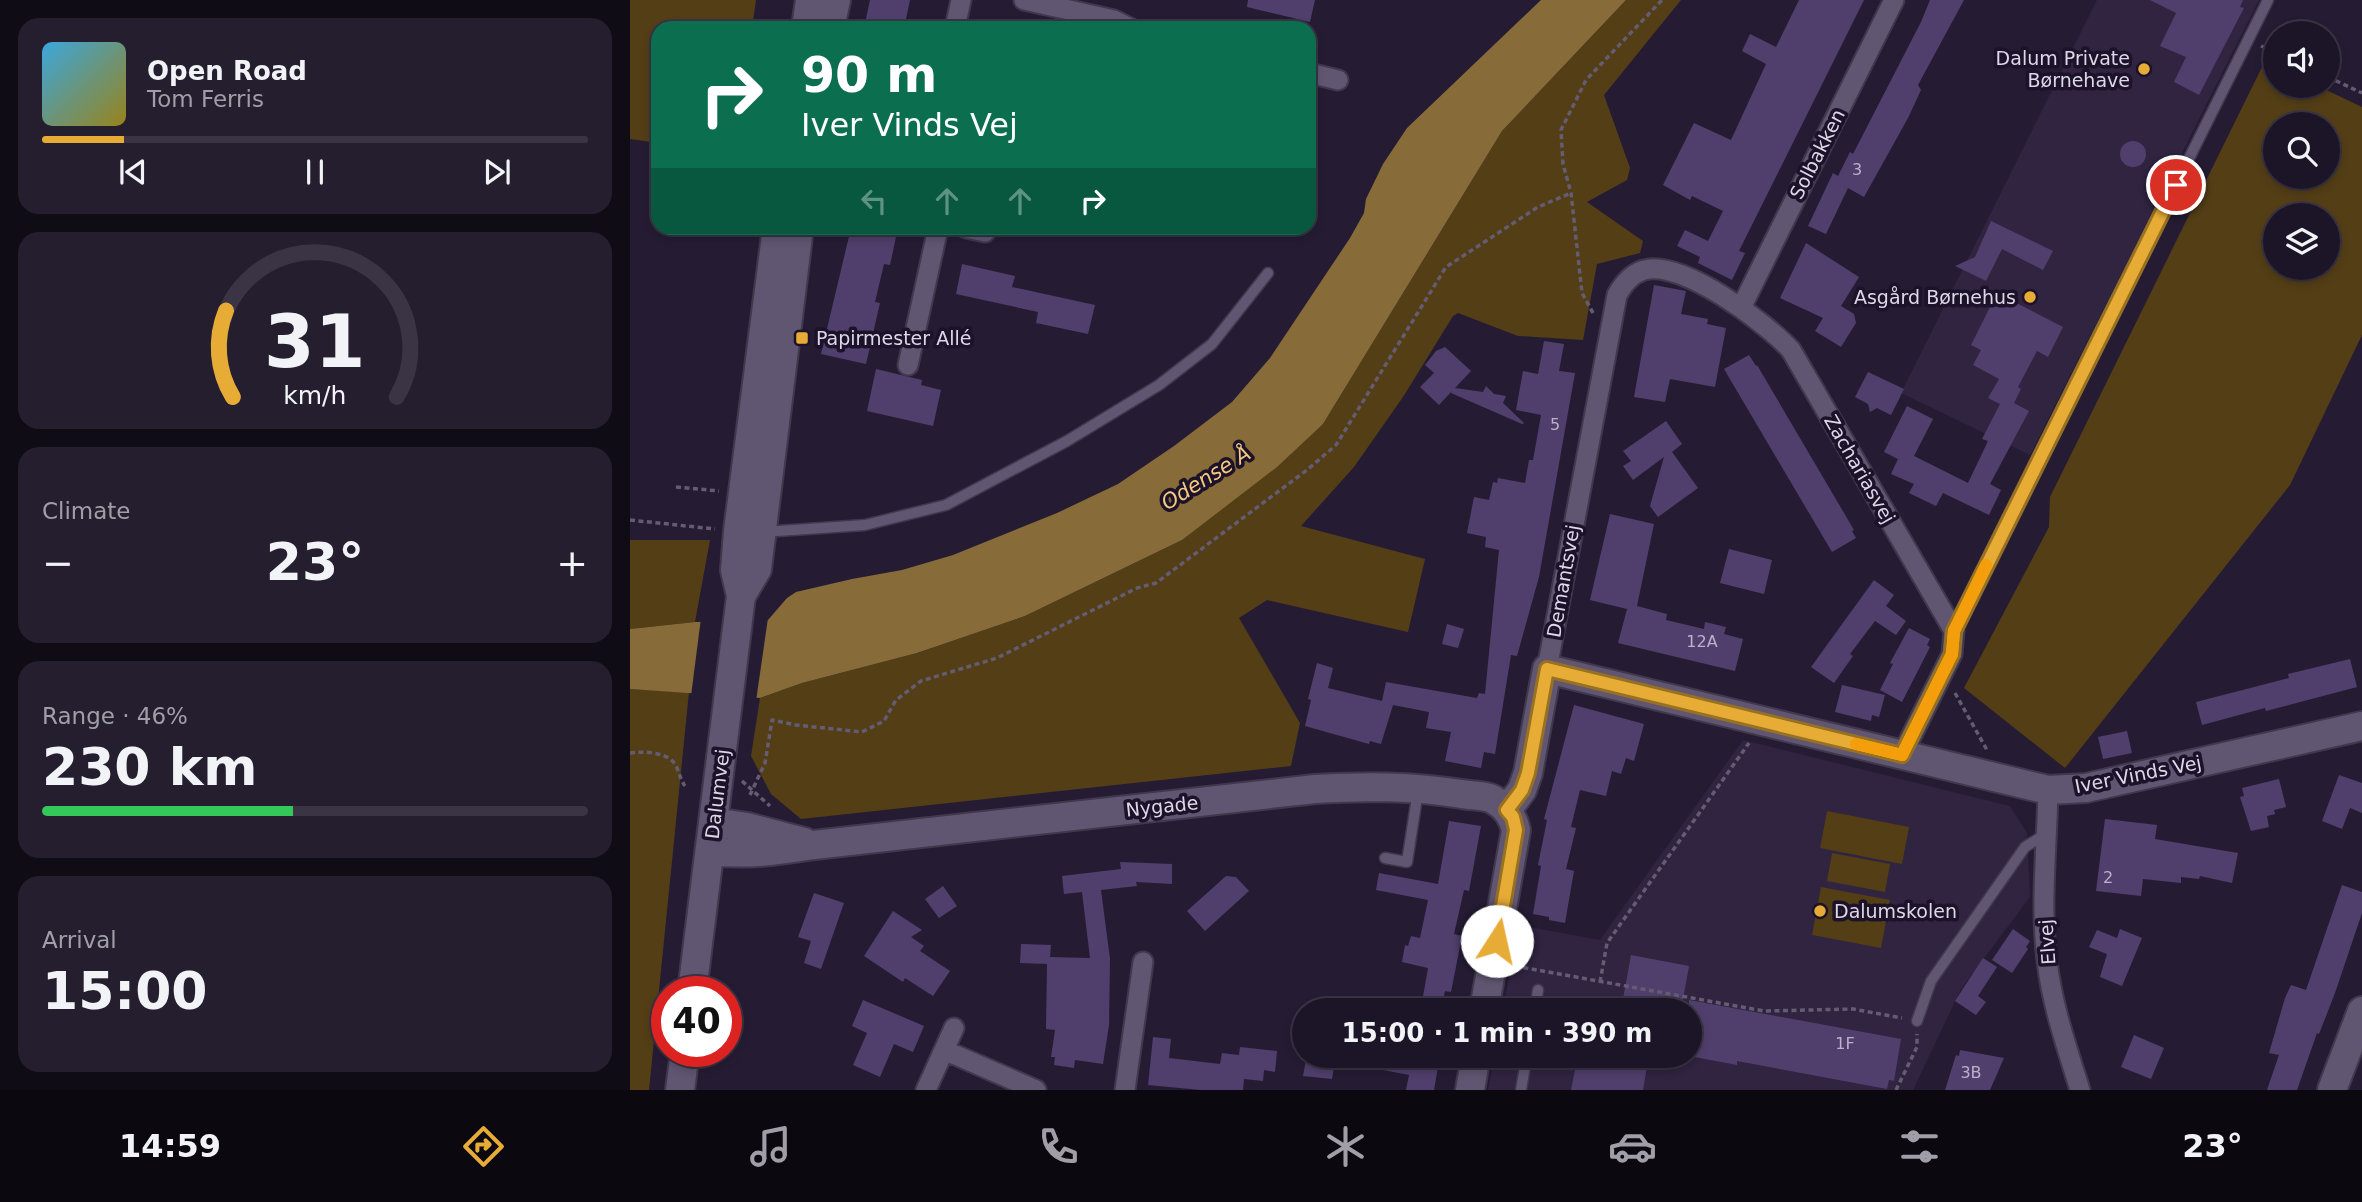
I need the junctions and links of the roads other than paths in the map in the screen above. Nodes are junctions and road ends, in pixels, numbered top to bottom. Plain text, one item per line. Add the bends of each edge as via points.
1 (810, 0) edge
2 (836, 0) edge
3 (961, 0) edge
4 (1024, 0) edge
5 (1894, 0) edge
6 (2268, 0) edge
7 (807, 21) edge
8 (832, 21) edge
9 (956, 21) edge
10 (1116, 21) edge
11 (1316, 75) edge
12 (1338, 80) dead end
13 (776, 235) edge
14 (798, 235) edge
15 (936, 235) edge
16 (1268, 273) dead end
17 (1632, 275) joint
18 (1741, 308) junction
19 (908, 365) dead end
20 (749, 531) junction
21 (1954, 631) junction
22 (1547, 669) junction
23 (2362, 726) edge
24 (1902, 755) junction
25 (1419, 787) junction
26 (2048, 790) junction
27 (1507, 810) junction
28 (714, 821) junction
29 (2047, 834) junction
30 (814, 845) junction
31 (710, 851) junction
32 (1385, 858) dead end
33 (1143, 962) dead end
34 (694, 976) edge
35 (1538, 990) dead end
36 (1487, 998) edge
37 (1537, 998) edge
38 (2362, 1011) edge
39 (1917, 1021) road end
40 (954, 1028) dead end
41 (944, 1049) junction
42 (683, 1067) edge
43 (1474, 1068) edge
44 (1525, 1068) edge
45 (680, 1090) edge
46 (926, 1090) edge
47 (1035, 1090) edge
48 (1125, 1090) edge
49 (1470, 1090) edge
50 (1521, 1090) edge
51 (2080, 1090) edge
52 (2332, 1090) edge

1 - 7 street
2 - 8 street
3 - 9 street
4 - 10 street
5 - 18 street, Solbakken
6 - 21 lane
11 - 12 street
13 - 20 street, Dalumvej via 744,493
14 - 20 street, Dalumvej
15 - 19 street
16 - 20 lane via 1212,344 1158,385 946,505 865,525
17 - 18 street, Zachariasvej via 1655,268 1688,276
17 - 22 street, Demantsvej via 1617,295 1610,327
18 - 21 street, Zachariasvej via 1791,350
20 - 28 street, Dalumvej via 757,569 741,596
21 - 24 street via 1952,654
22 - 24 street, Iver Vinds Vej
22 - 27 street, Demantsvej via 1528,773
23 - 26 street, Iver Vinds Vej via 2086,788
24 - 26 street, Iver Vinds Vej
25 - 27 street, Nygade via 1493,799
25 - 30 street, Nygade via 1315,789
25 - 32 lane via 1407,862
26 - 29 street, Elvej
27 - 36 street via 1516,830
28 - 30 street, Nygade
28 - 31 street, Dalumvej
29 - 39 lane via 2025,847 1931,981
29 - 51 street, Elvej via 2046,960
30 - 31 street, Nygade via 744,854
31 - 34 street, Dalumvej
33 - 48 street
35 - 37 lane
38 - 52 street
40 - 41 street
41 - 46 street
41 - 47 street
42 - 45 street
43 - 49 street
44 - 50 lane

